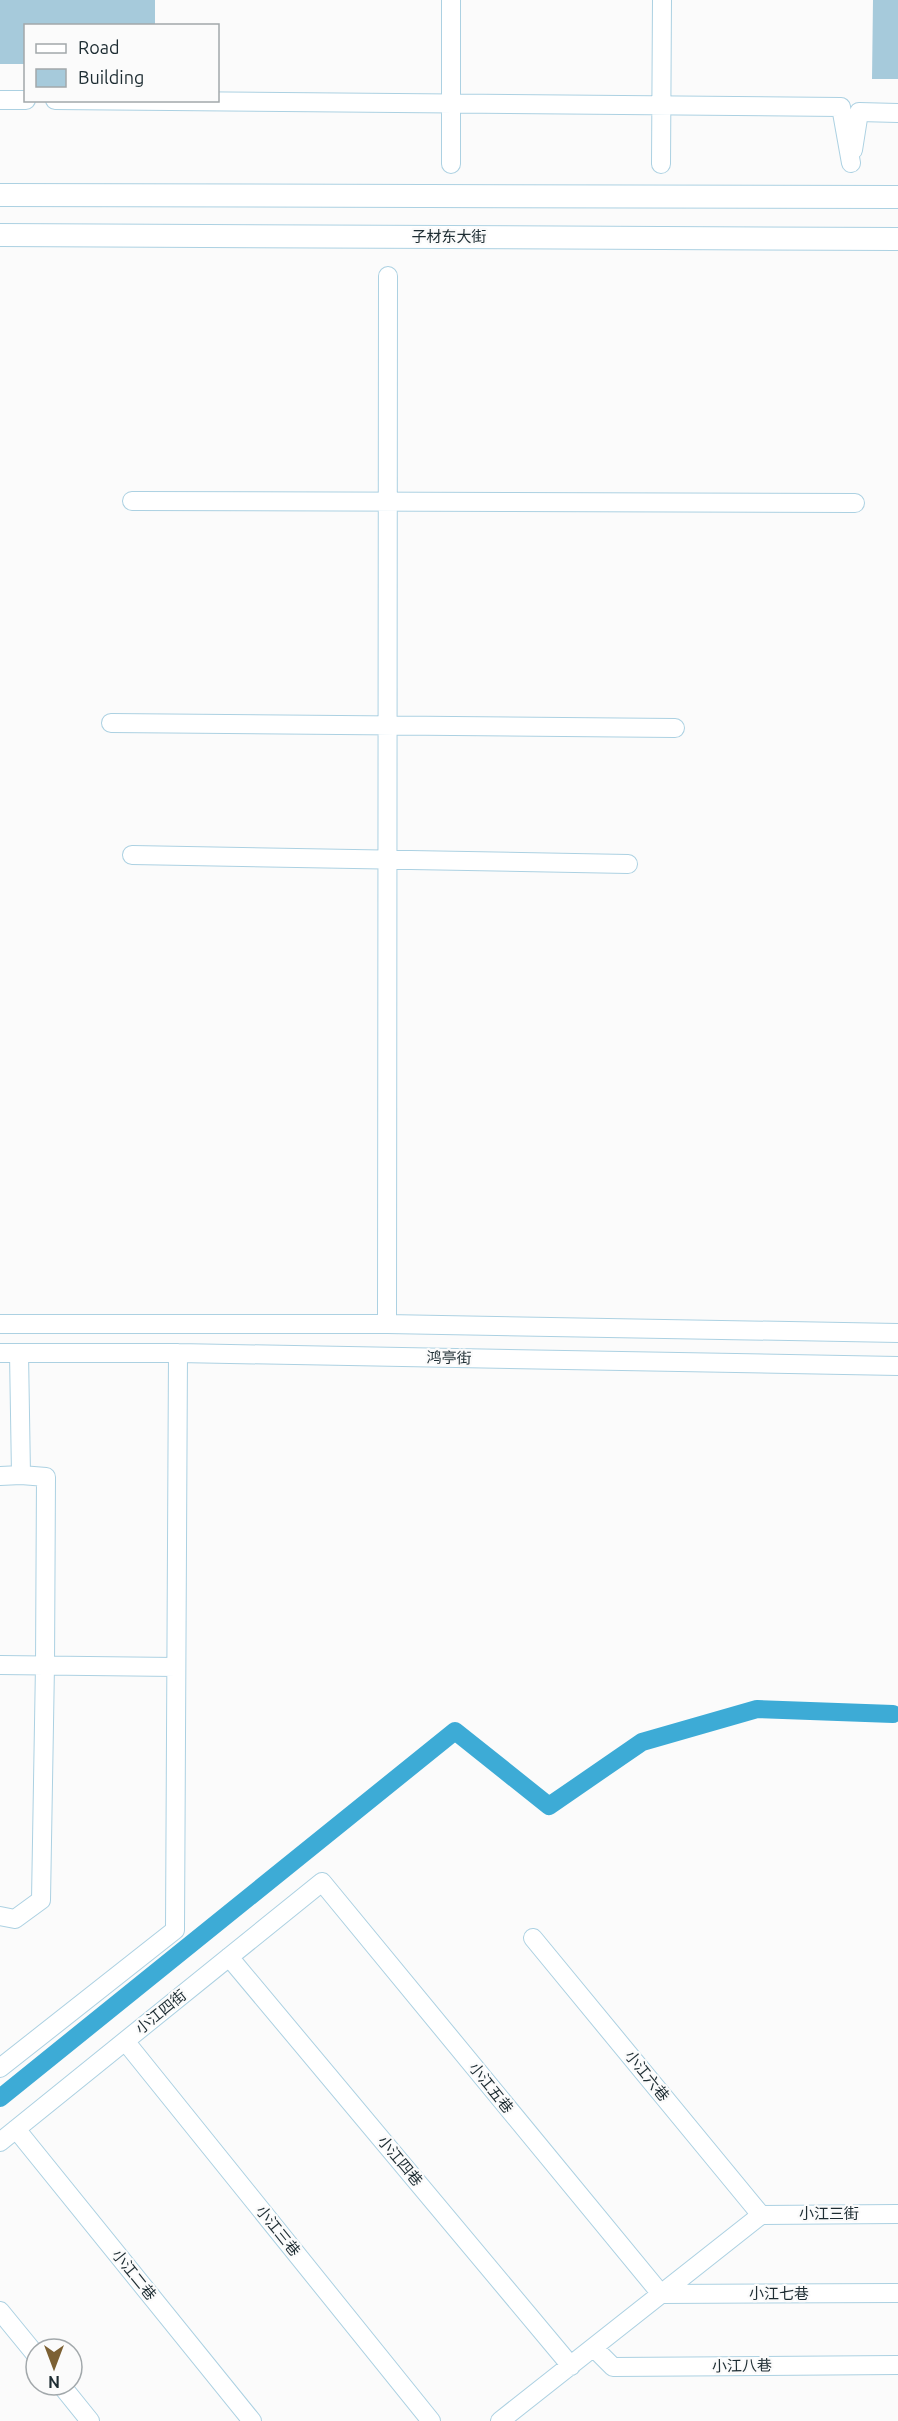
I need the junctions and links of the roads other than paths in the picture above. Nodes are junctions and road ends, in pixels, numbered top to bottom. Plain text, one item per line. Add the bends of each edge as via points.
1 (451, 0) edge
2 (662, 0) edge
3 (0, 100) edge
4 (24, 100) edge
5 (219, 102) edge
6 (451, 104) junction
7 (662, 105) junction
8 (898, 113) edge
9 (451, 164) dead end
10 (661, 164) dead end
11 (0, 195) edge
12 (898, 197) edge
13 (0, 235) edge
14 (898, 238) edge
15 (388, 276) dead end
16 (132, 501) dead end
17 (388, 502) junction
18 (855, 503) dead end
19 (111, 723) dead end
20 (388, 726) junction
21 (675, 728) dead end
22 (132, 855) dead end
23 (388, 860) junction
24 (628, 864) dead end
25 (0, 1324) edge
26 (387, 1324) junction
27 (898, 1334) edge
28 (0, 1353) edge
29 (19, 1353) junction
30 (178, 1353) junction
31 (898, 1366) edge
32 (0, 1476) edge
33 (21, 1476) junction
34 (0, 1665) edge
35 (45, 1665) junction
36 (177, 1667) junction
37 (322, 1882) joint
38 (0, 1916) edge
39 (533, 1938) dead end
40 (229, 1957) junction
41 (125, 2041) junction
42 (0, 2068) edge
43 (16, 2129) junction
44 (0, 2142) edge
45 (898, 2214) edge
46 (760, 2215) junction
47 (661, 2294) junction
48 (898, 2294) edge
49 (0, 2311) edge
50 (24, 2340) edge
51 (594, 2348) junction
52 (898, 2365) edge
53 (571, 2366) junction
54 (70, 2397) edge
55 (90, 2421) edge
56 (252, 2421) edge
57 (430, 2421) edge
58 (500, 2421) edge

1 - 6 street
2 - 7 street
3 - 4 street
5 - 6 street
6 - 7 street
6 - 9 street
7 - 8 street via 840,107 851,164 859,112
7 - 10 street
11 - 12 main road
13 - 14 main road, 子材东大街
15 - 17 street
16 - 17 street
17 - 18 street
17 - 20 street
19 - 20 street
20 - 21 street
20 - 23 street
22 - 23 street
23 - 24 street
23 - 26 street
25 - 26 street
26 - 27 street
28 - 29 street, 鸿亭街
29 - 30 street, 鸿亭街
29 - 33 street
30 - 31 street, 鸿亭街
30 - 36 street
32 - 33 street
33 - 35 street via 46,1477
34 - 35 street
35 - 36 street
35 - 38 street via 41,1900 15,1919
36 - 42 street via 175,1930
37 - 40 street, 小江四街
37 - 47 street, 小江五巷
39 - 46 street, 小江六巷
40 - 41 street, 小江四街
40 - 53 street, 小江四巷
41 - 43 street, 小江四街
41 - 57 street, 小江三巷
43 - 44 street, 小江四街
43 - 56 street, 小江二巷
45 - 46 street, 小江三街
46 - 47 street
47 - 48 street, 小江七巷
47 - 51 street
49 - 50 street
51 - 52 street, 小江八巷 via 613,2367
51 - 53 street
53 - 58 street
54 - 55 street

